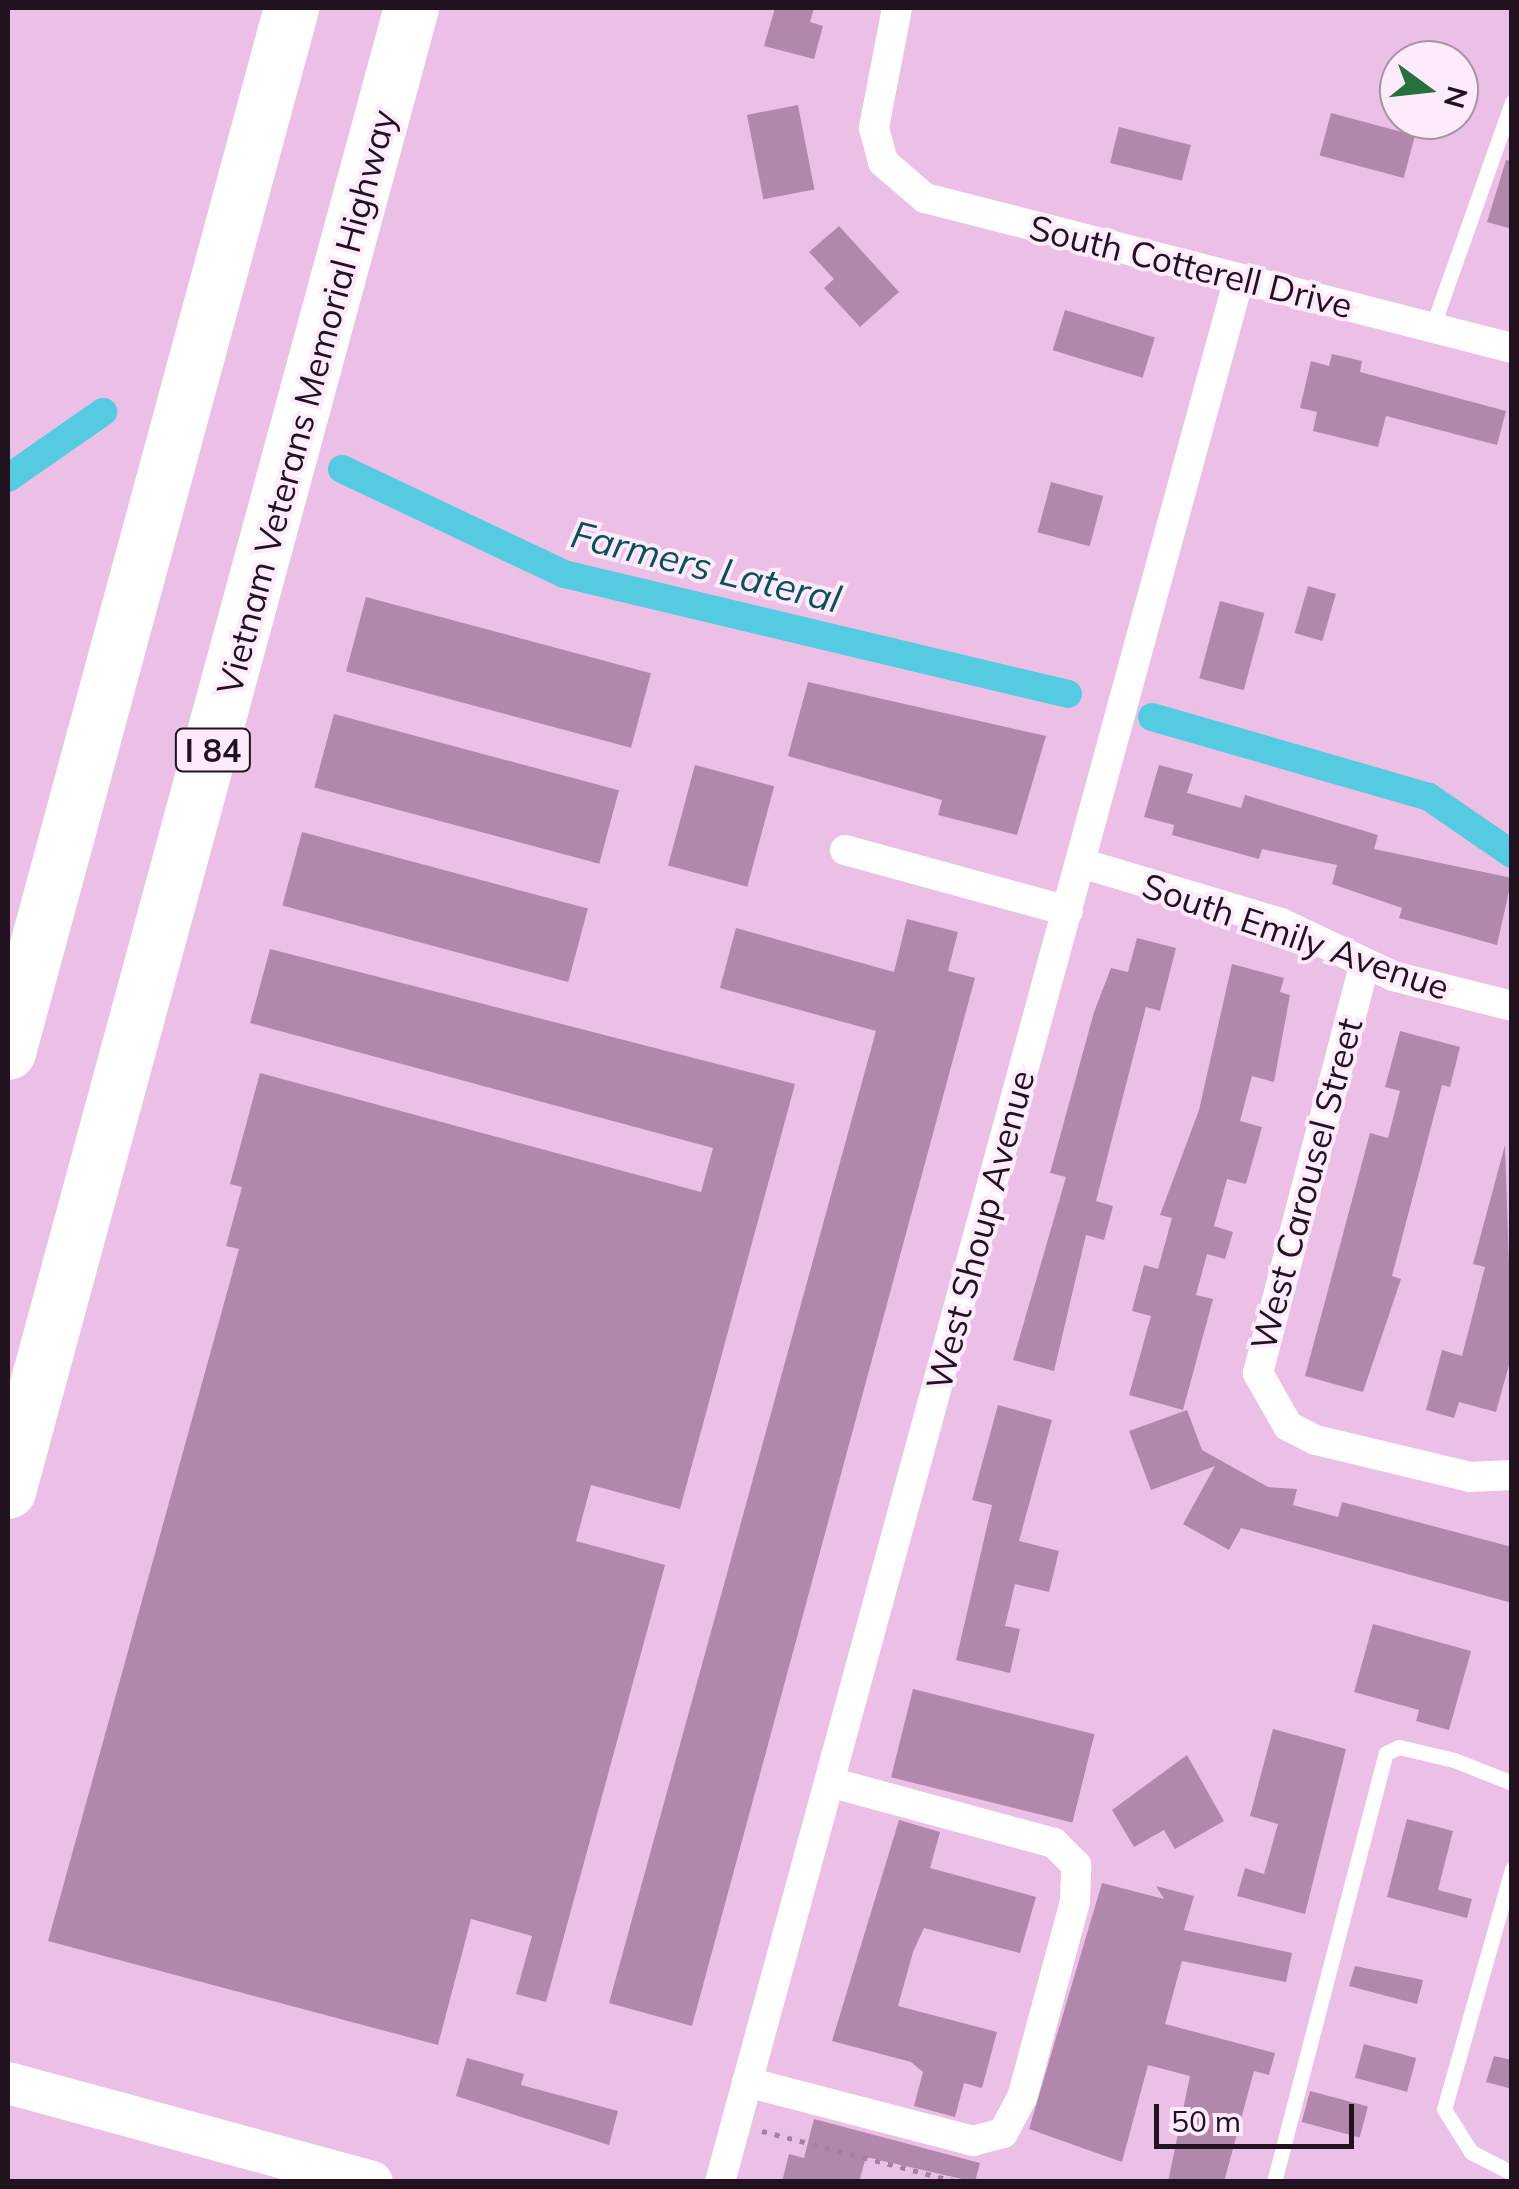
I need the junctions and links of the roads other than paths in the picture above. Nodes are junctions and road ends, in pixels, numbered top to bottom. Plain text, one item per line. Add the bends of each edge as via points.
1 (292, 8) edge
2 (411, 8) edge
3 (896, 8) edge
4 (1512, 102) edge
5 (1239, 278) junction
6 (1432, 328) junction
7 (1512, 348) edge
8 (845, 850) dead end
9 (1081, 863) junction
10 (1068, 911) junction
11 (1364, 966) junction
12 (1512, 1006) edge
13 (8, 1052) edge
14 (1512, 1475) edge
15 (8, 1491) edge
16 (829, 1782) junction
17 (1512, 1783) edge
18 (1512, 1869) edge
19 (747, 2082) junction
20 (8, 2083) edge
21 (1512, 2173) edge
22 (372, 2182) edge
23 (720, 2182) edge
24 (1274, 2182) edge

1 - 13 highway
2 - 15 highway, Vietnam Veterans Memorial Highway / I 84
3 - 5 street, South Cotterell Drive via 874,92 883,162 925,198
4 - 6 lane
5 - 6 street, South Cotterell Drive
5 - 9 street, West Shoup Avenue
6 - 7 street, South Cotterell Drive
8 - 10 street
9 - 10 street, West Shoup Avenue
9 - 11 street, South Emily Avenue via 1281,924
10 - 16 street, West Shoup Avenue
11 - 12 street, South Emily Avenue
11 - 14 street, West Carousel Street via 1260,1343 1268,1402 1316,1440 1470,1477
16 - 19 street, West Shoup Avenue
16 - 19 street via 1054,1843 1076,1864 1075,1902 1027,2080 1002,2133 973,2141
17 - 24 lane via 1454,1760 1386,1753
18 - 21 lane via 1444,2109 1471,2152
19 - 23 street, West Shoup Avenue
20 - 22 main road

